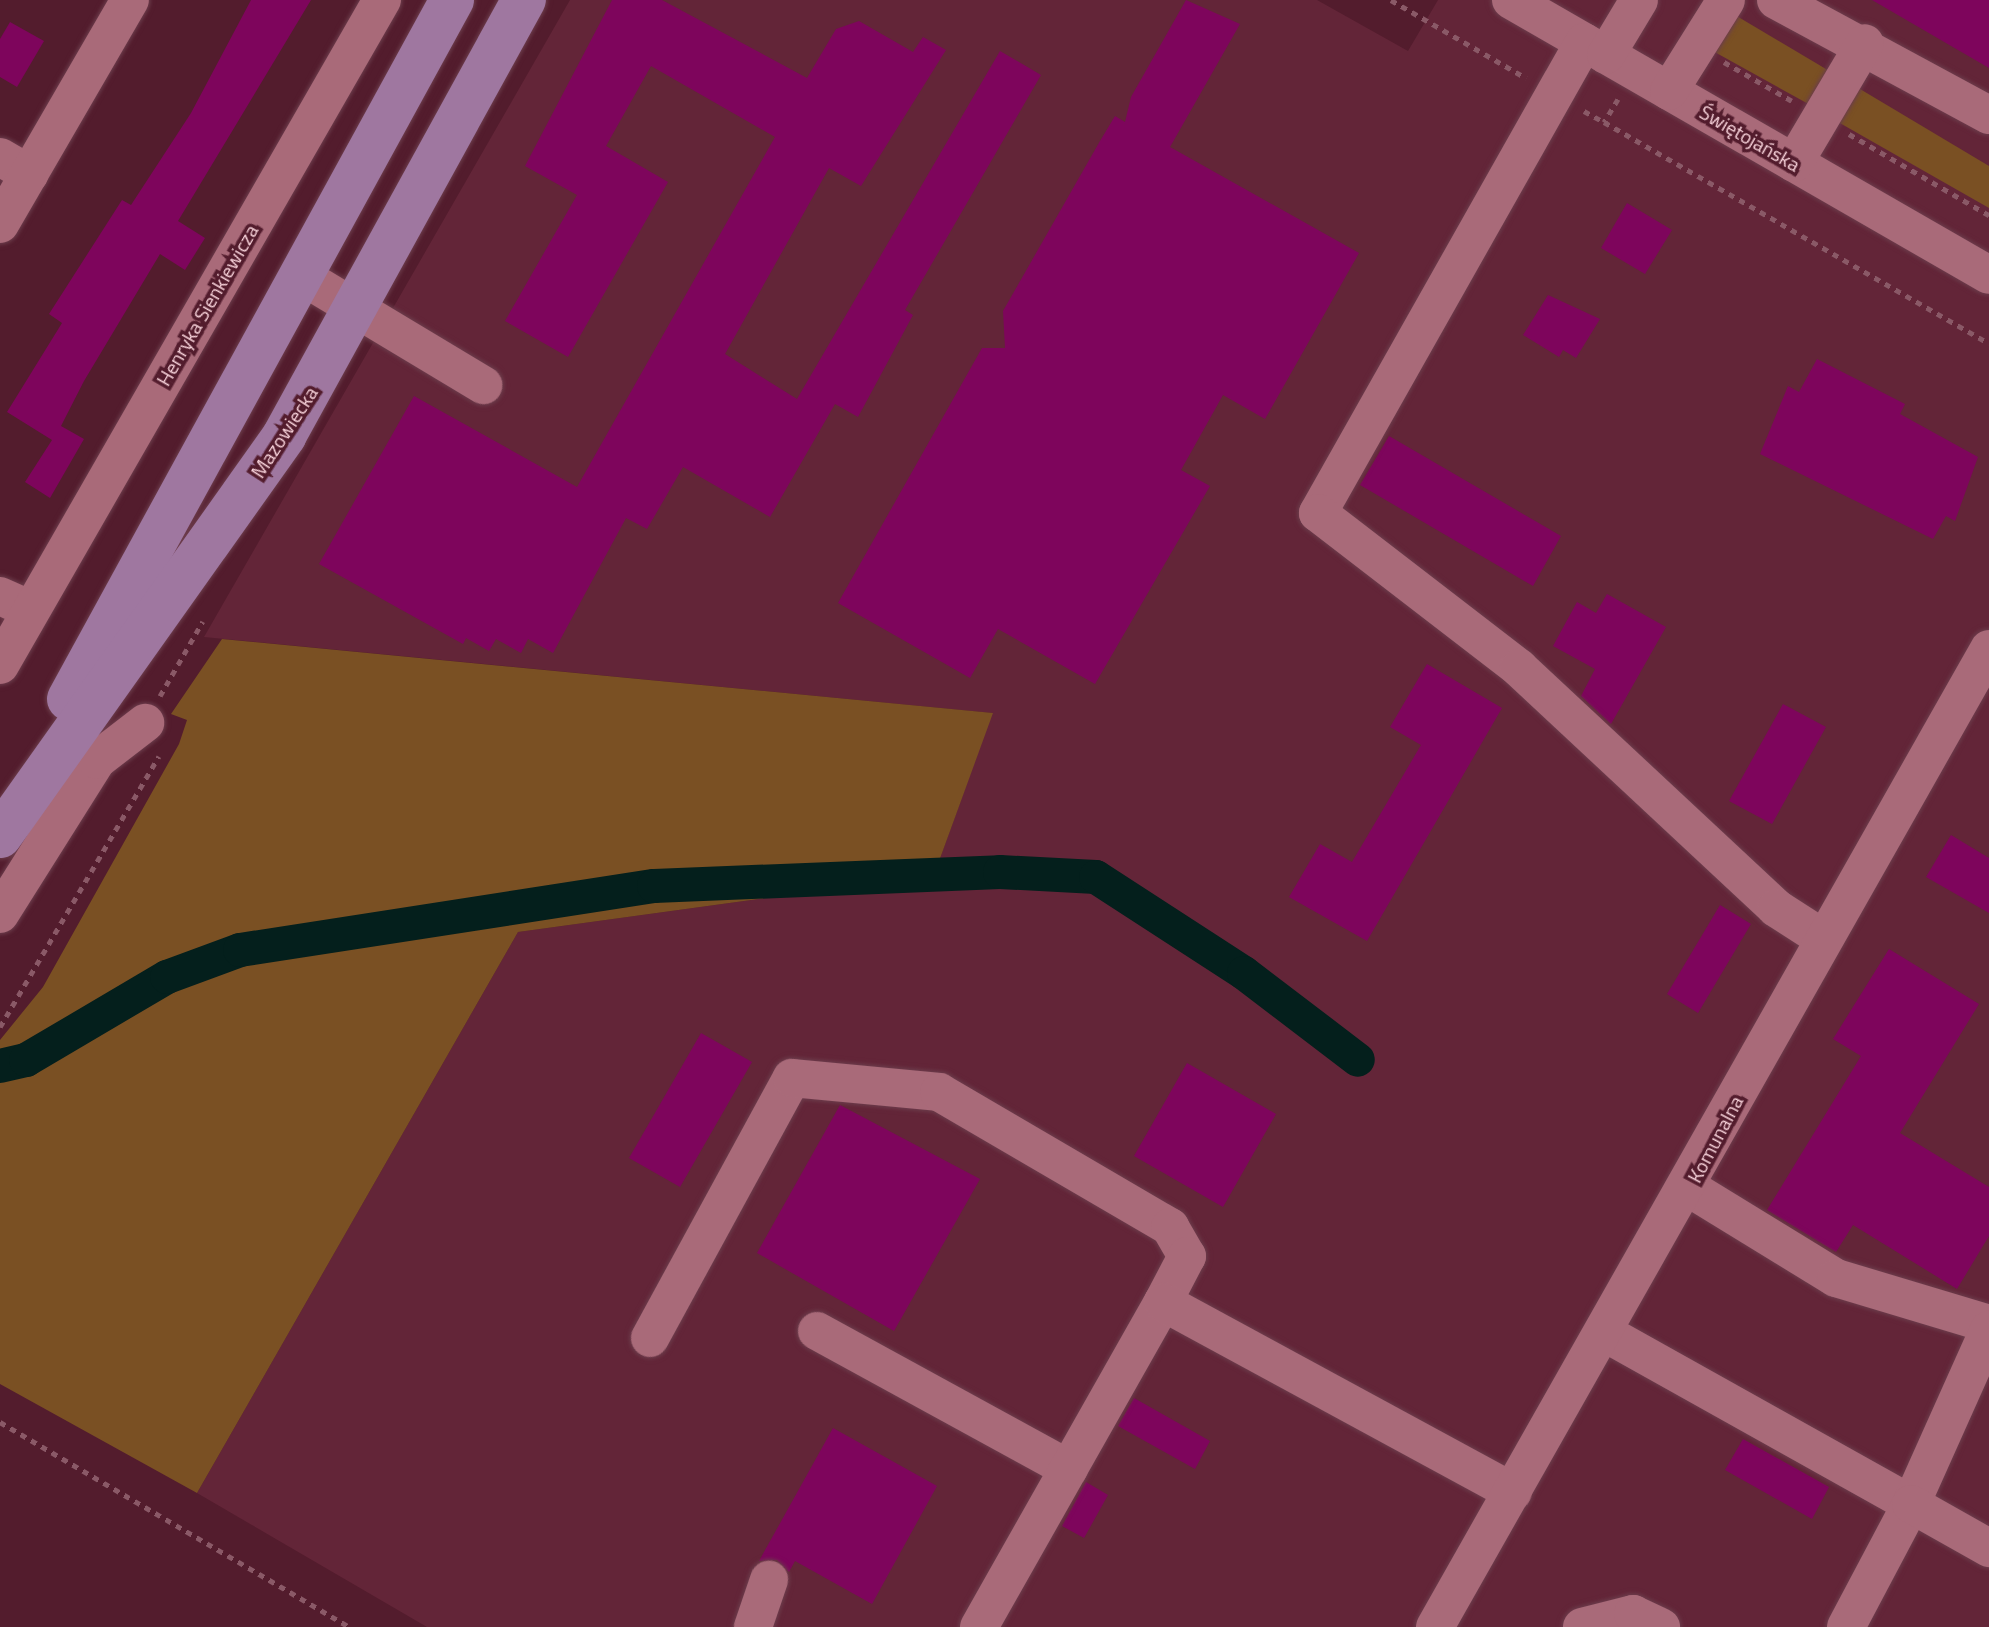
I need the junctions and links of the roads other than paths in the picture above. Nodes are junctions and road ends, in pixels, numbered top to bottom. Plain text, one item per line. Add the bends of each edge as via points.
1 (130, 0) edge
2 (382, 0) edge
3 (452, 0) edge
4 (524, 0) edge
5 (1511, 0) edge
6 (1639, 0) edge
7 (1726, 0) edge
8 (1776, 0) edge
9 (1865, 43) junction
10 (1608, 56) junction
11 (1669, 91) junction
12 (1989, 115) edge
13 (1794, 163) junction
14 (15, 165) edge
15 (0, 224) edge
16 (300, 275) junction
17 (1989, 275) edge
18 (358, 311) junction
19 (483, 385) dead end
20 (16, 603) edge
21 (0, 665) edge
22 (1984, 670) edge
23 (145, 723) road end
24 (0, 828) edge
25 (0, 836) edge
26 (0, 914) edge
27 (1821, 937) junction
28 (1689, 1188) junction
29 (1163, 1302) junction
30 (1989, 1324) edge
31 (1989, 1330) edge
32 (817, 1331) dead end
33 (1605, 1333) junction
34 (650, 1338) dead end
35 (1069, 1469) junction
36 (1513, 1492) junction
37 (1911, 1504) junction
38 (1989, 1548) edge
39 (769, 1580) dead end
40 (753, 1627) edge
41 (979, 1627) edge
42 (1435, 1627) edge
43 (1582, 1627) edge
44 (1661, 1627) edge
45 (1846, 1627) edge

1 - 14 street
2 - 20 street, Henryka Sienkiewicza
3 - 16 main road
4 - 18 main road, Mazowiecka
5 - 10 street, Świętojańska
6 - 10 street
7 - 11 street
8 - 9 street
9 - 12 street
9 - 13 street
10 - 11 street, Świętojańska
10 - 27 street via 1552,93 1318,513 1519,668 1776,908
11 - 13 street, Świętojańska
13 - 17 street, Świętojańska
14 - 15 street
16 - 18 street
16 - 24 main road
18 - 19 street
18 - 25 main road, Mazowiecka via 284,436
20 - 21 street, Henryka Sienkiewicza
22 - 27 street, Komunalna
23 - 26 street via 97,760
27 - 28 street, Komunalna
28 - 30 street via 1836,1278
28 - 33 street, Komunalna
29 - 34 street via 1187,1256 1170,1227 939,1092 792,1078
29 - 35 street
29 - 36 street
31 - 37 street
32 - 35 street
33 - 36 street, Komunalna
33 - 37 street
35 - 41 street
36 - 42 street, Komunalna
37 - 38 street
37 - 45 street
39 - 40 street
43 - 44 street via 1633,1614

